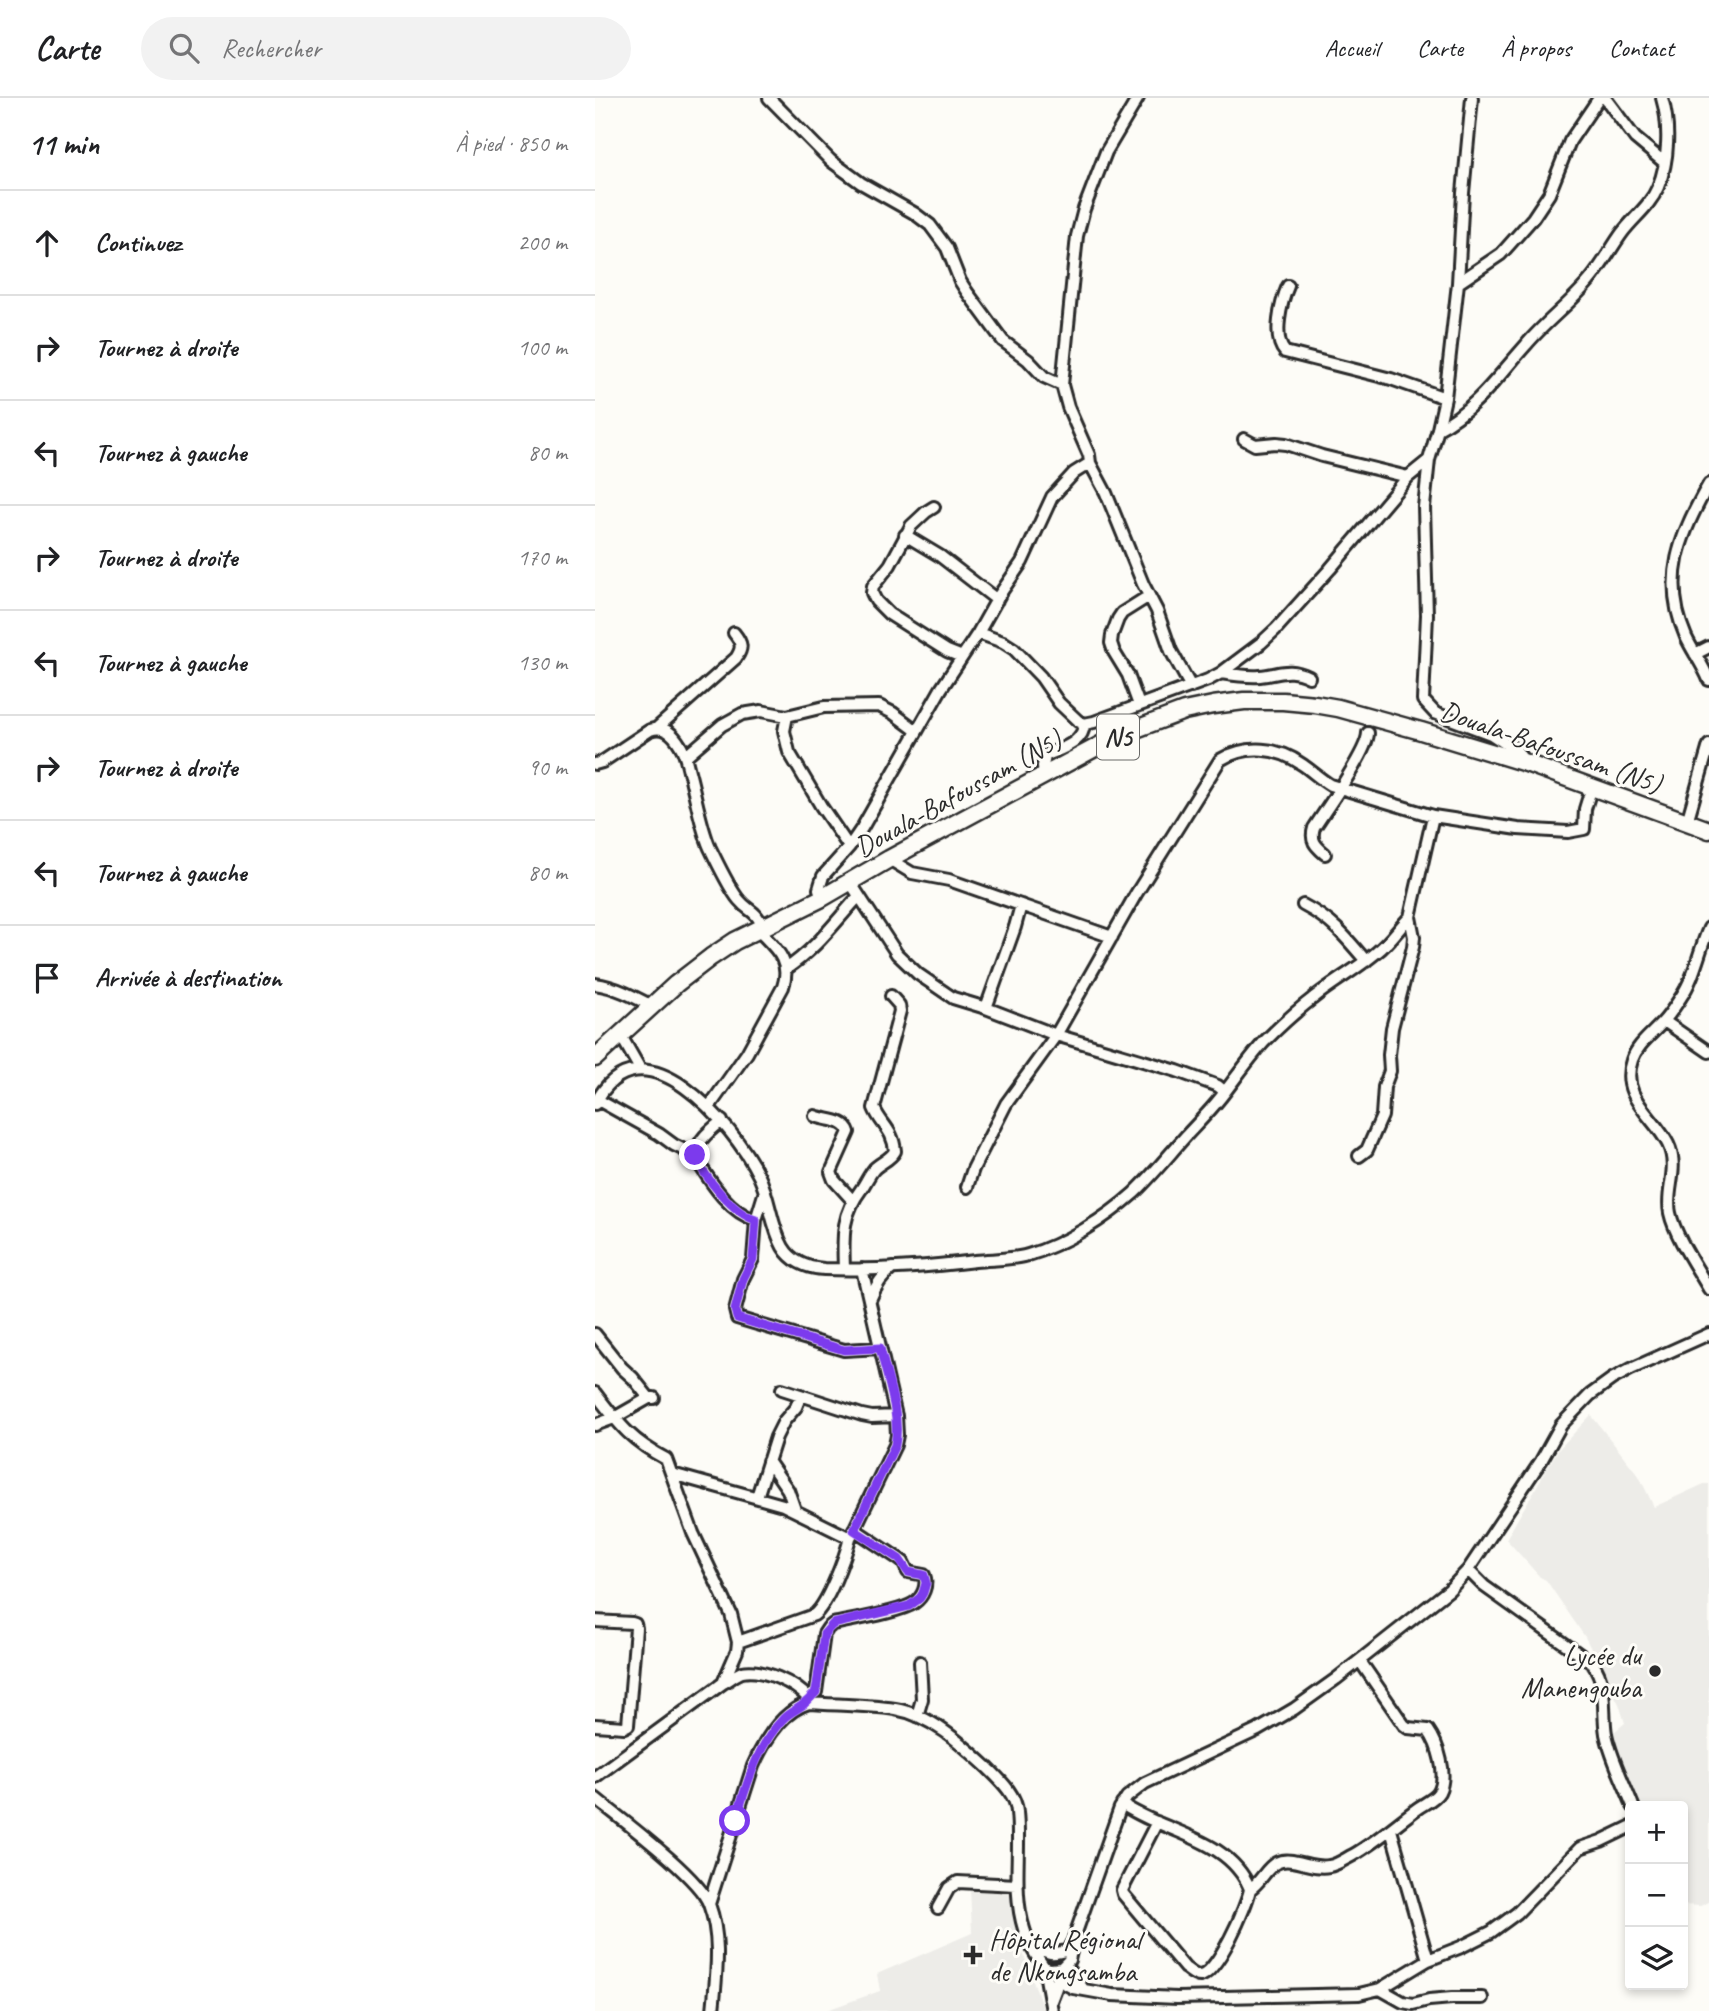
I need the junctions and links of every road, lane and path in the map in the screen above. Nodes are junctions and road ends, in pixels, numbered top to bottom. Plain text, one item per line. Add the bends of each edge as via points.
1 (769, 98) edge
2 (1138, 98) edge
3 (1472, 98) edge
4 (1599, 98) edge
5 (1605, 98) edge
6 (1662, 98) edge
7 (1665, 163) junction
8 (1458, 283) junction
9 (1288, 286) dead end
10 (1062, 385) junction
11 (1445, 398) junction
12 (1439, 429) junction
13 (1244, 439) dead end
14 (1429, 460) junction
15 (1090, 463) junction
16 (1408, 477) junction
17 (1709, 484) edge
18 (934, 508) dead end
19 (905, 536) junction
20 (1149, 596) junction
21 (997, 600) junction
22 (734, 633) dead end
23 (978, 634) junction
24 (1709, 648) edge
25 (1695, 654) junction
26 (962, 657) junction
27 (1221, 673) junction
28 (1309, 677) dead end
29 (1709, 680) edge
30 (1191, 687) junction
31 (1139, 705) junction
32 (787, 716) junction
33 (1084, 724) junction
34 (658, 727) junction
35 (917, 731) junction
36 (1368, 733) dead end
37 (1709, 745) edge
38 (686, 756) junction
39 (1526, 763) junction
40 (595, 764) edge
41 (1044, 777) junction
42 (1592, 786) junction
43 (1340, 788) junction
44 (1433, 816) junction
45 (1687, 822) junction
46 (1709, 830) edge
47 (849, 847) junction
48 (1325, 854) dead end
49 (889, 859) junction
50 (854, 889) junction
51 (822, 898) junction
52 (1021, 905) junction
53 (1303, 905) dead end
54 (1410, 916) junction
55 (1709, 928) edge
56 (760, 929) junction
57 (1112, 937) junction
58 (1366, 961) junction
59 (786, 969) junction
60 (595, 984) edge
61 (891, 996) dead end
62 (652, 1006) junction
63 (986, 1009) junction
64 (1664, 1021) junction
65 (620, 1034) junction
66 (1056, 1035) junction
67 (1709, 1052) edge
68 (595, 1058) edge
69 (640, 1069) junction
70 (599, 1085) edge
71 (1225, 1092) junction
72 (596, 1102) edge
73 (709, 1107) junction
74 (815, 1116) dead end
75 (722, 1121) junction
76 (695, 1155) junction
77 (1359, 1156) dead end
78 (967, 1187) dead end
79 (765, 1191) junction
80 (853, 1201) junction
81 (756, 1220) junction
82 (893, 1268) junction
83 (844, 1269) junction
84 (862, 1269) junction
85 (1709, 1289) edge
86 (870, 1300) junction
87 (595, 1334) edge
88 (1709, 1334) edge
89 (880, 1348) junction
90 (782, 1389) dead end
91 (595, 1394) edge
92 (801, 1395) junction
93 (895, 1416) junction
94 (614, 1418) junction
95 (595, 1425) edge
96 (768, 1461) junction
97 (672, 1474) junction
98 (757, 1497) junction
99 (795, 1510) junction
100 (852, 1534) junction
101 (1468, 1570) junction
102 (595, 1621) edge
103 (738, 1642) junction
104 (1360, 1661) junction
105 (920, 1662) dead end
106 (723, 1683) junction
107 (806, 1701) junction
108 (917, 1716) junction
109 (595, 1725) edge
110 (595, 1777) edge
111 (595, 1798) edge
112 (1631, 1801) edge
113 (1122, 1804) junction
114 (1157, 1822) junction
115 (1625, 1829) edge
116 (1391, 1830) junction
117 (1017, 1880) junction
118 (1250, 1889) junction
119 (709, 1903) junction
120 (938, 1909) dead end
121 (1028, 1938) junction
122 (1074, 1938) junction
123 (1054, 1954) junction
124 (1428, 1960) junction
125 (1044, 1967) junction
126 (1060, 1970) junction
127 (1079, 1989) junction
128 (1380, 1989) junction
129 (1482, 1998) dead end
130 (1052, 2002) edge
131 (713, 2011) edge

1 - 10 street via 831,162 930,225 947,248 960,281 1003,341 1044,376
2 - 10 street via 1105,152 1082,218
3 - 8 street
4 - 8 street via 1570,141 1549,194 1533,218 1501,254
5 - 7 street via 1635,138
6 - 7 street
7 - 12 street via 1652,199 1626,227 1590,280 1488,389
8 - 11 street
9 - 11 street via 1279,321 1280,347 1285,352
10 - 15 street
11 - 12 street
12 - 14 street
13 - 16 street via 1255,445 1286,444
14 - 16 street
14 - 39 street via 1424,507 1427,615 1423,700 1435,713 1491,734
15 - 20 street
15 - 21 street via 1052,497 1022,562
16 - 27 street via 1276,629
17 - 25 street via 1685,531 1674,571 1680,620
18 - 19 street via 918,517
19 - 21 street via 940,556
19 - 26 street via 872,593 885,611
20 - 30 street
20 - 31 street via 1122,613 1111,643
21 - 23 street
22 - 34 street via 742,645 736,658
23 - 26 street
23 - 33 street via 1014,649 1059,703
24 - 25 street
25 - 29 street
26 - 35 street
27 - 28 street via 1251,677 1291,670
27 - 30 street
30 - 31 street
31 - 33 street
32 - 35 street via 824,706 879,706
32 - 38 street via 761,711 735,716
32 - 47 street via 784,731 789,752
33 - 41 street via 1079,738 1045,756
34 - 38 street via 676,739
34 - 40 street
35 - 47 street
36 - 43 street via 1362,754
37 - 45 street
38 - 56 street via 710,848 736,896 754,911
39 - 41 highway, Douala-Bafoussam (N5) / N5 via 1338,708 1244,701 1184,711 1136,729
39 - 42 highway, Douala-Bafoussam (N5) / N5
41 - 49 highway, Douala-Bafoussam (N5) / N5
42 - 44 street via 1584,829 1518,829
42 - 45 highway, Douala-Bafoussam (N5) / N5
43 - 44 street
43 - 48 street via 1312,836
43 - 57 street via 1317,778 1292,758 1266,749 1231,753 1220,760
44 - 54 street
45 - 46 highway, Douala-Bafoussam (N5) / N5
47 - 51 street via 823,876
49 - 50 highway, Douala-Bafoussam (N5) / N5
49 - 52 street via 912,873 949,880
50 - 51 highway, Douala-Bafoussam (N5) / N5
50 - 59 street via 819,943
50 - 63 street via 897,954 918,974 953,998
51 - 56 highway, Douala-Bafoussam (N5) / N5
52 - 57 street
52 - 63 street
53 - 58 street via 1325,917
54 - 58 street
54 - 77 street via 1413,947 1392,1028 1382,1116 1367,1150
55 - 64 street via 1690,981
56 - 59 street
56 - 62 highway, Douala-Bafoussam (N5) / N5 via 711,957
57 - 66 street
58 - 71 street via 1284,1022
59 - 73 street via 783,987 769,1014
60 - 62 street
61 - 80 street via 899,1011 874,1108 889,1130 895,1151 871,1172
62 - 65 highway, Douala-Bafoussam (N5) / N5
63 - 66 street
64 - 67 street
64 - 85 street via 1636,1050 1630,1083 1635,1100 1669,1146 1674,1174 1670,1214
65 - 68 highway, Douala-Bafoussam (N5) / N5
65 - 69 street
66 - 71 street via 1177,1071
66 - 78 street via 1006,1104
69 - 70 street
69 - 73 street via 670,1078
70 - 72 street
71 - 82 street via 1136,1191 1071,1236 1026,1256
72 - 76 street
73 - 75 street
74 - 80 street via 847,1126 849,1132 831,1172
75 - 76 street via 702,1138
75 - 79 street
76 - 81 street via 732,1206
79 - 81 street
79 - 83 street via 784,1248 792,1258 811,1268
80 - 83 street via 842,1236
81 - 89 street via 753,1259 743,1279 737,1318 844,1350
82 - 84 street
82 - 86 street via 877,1283
83 - 84 street
84 - 86 street
86 - 89 street
87 - 94 street via 651,1398
88 - 101 street via 1612,1379 1574,1410
89 - 93 street
90 - 92 street
91 - 94 street
92 - 93 street via 872,1417
92 - 96 street via 780,1428
93 - 100 street via 895,1445
94 - 95 street
94 - 97 street via 636,1441 666,1459
96 - 98 street
96 - 99 street
97 - 98 street
97 - 103 street via 731,1614
98 - 99 street
99 - 100 street
100 - 103 street via 820,1610
100 - 107 street via 899,1559 908,1572 924,1575 926,1583 920,1598 909,1606 828,1628 816,1692
101 - 104 street
101 - 112 street via 1593,1664 1601,1678 1608,1742
102 - 109 street via 632,1623 636,1628 628,1725
103 - 106 street
104 - 113 street via 1282,1716 1145,1783
104 - 116 street via 1403,1725 1428,1730 1442,1774 1438,1794
105 - 108 street via 922,1699
106 - 107 street via 742,1672 764,1674 802,1691
106 - 110 street
107 - 108 street via 897,1709
107 - 119 street via 782,1720 759,1752
108 - 117 street via 964,1745 1010,1793 1017,1808
111 - 119 street via 672,1862
113 - 114 street
113 - 122 street
114 - 118 street via 1224,1855
114 - 118 street via 1122,1890 1185,1968 1195,1975 1205,1973 1219,1956
115 - 124 street via 1580,1848 1491,1933
116 - 118 street via 1332,1866 1275,1863
116 - 124 street
117 - 120 street via 1017,1885 958,1882
117 - 121 street
119 - 131 street via 717,1938
121 - 123 street
121 - 125 street
122 - 123 street via 1068,1950
122 - 126 street via 1069,1960
123 - 126 street
124 - 128 street
125 - 126 street
125 - 130 street
126 - 127 street
126 - 130 street
127 - 128 street via 1177,1998 1359,1994
127 - 130 street via 1062,1990
128 - 129 street via 1413,2004

